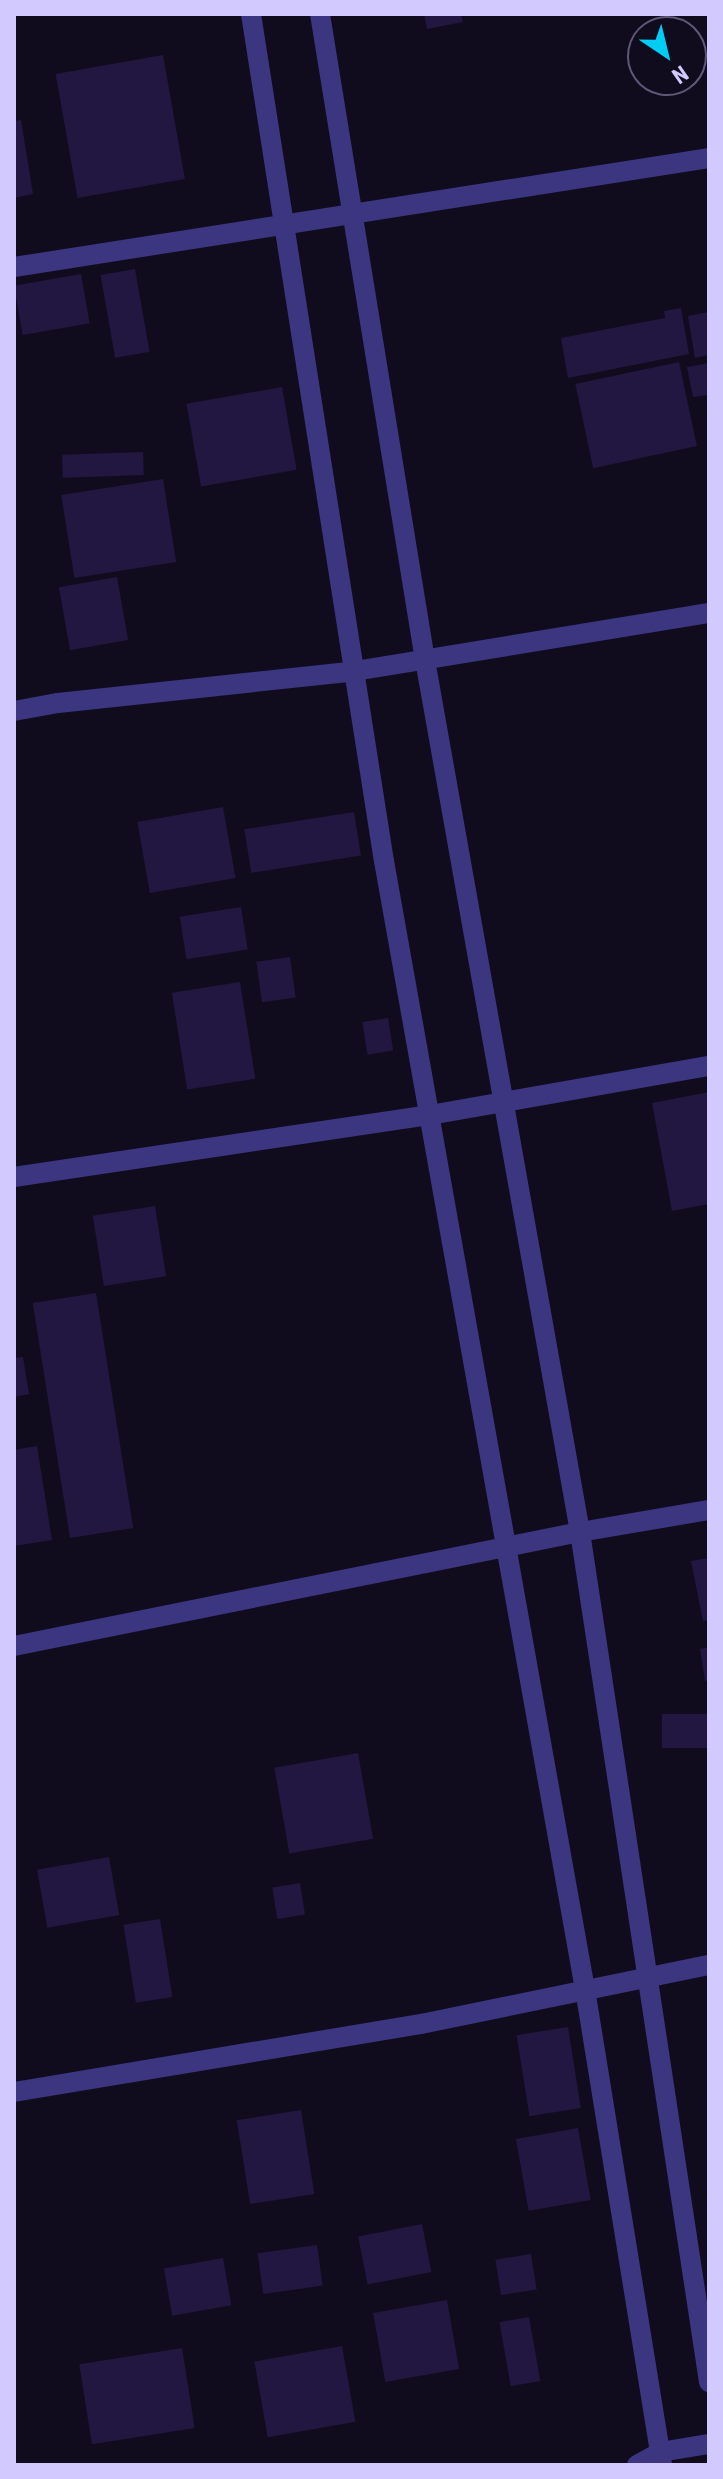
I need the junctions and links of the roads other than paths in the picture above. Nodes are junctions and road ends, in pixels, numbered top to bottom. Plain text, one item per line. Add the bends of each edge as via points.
1 (251, 14) edge
2 (320, 14) edge
3 (709, 158) edge
4 (355, 216) junction
5 (285, 226) junction
6 (14, 267) edge
7 (709, 613) edge
8 (425, 660) junction
9 (355, 671) junction
10 (14, 711) edge
11 (709, 1066) edge
12 (502, 1102) junction
13 (430, 1115) junction
14 (14, 1177) edge
15 (709, 1510) edge
16 (580, 1532) junction
17 (507, 1546) junction
18 (14, 1646) edge
19 (709, 1965) edge
20 (645, 1977) junction
21 (585, 1989) junction
22 (14, 2092) edge
23 (709, 2382) edge
24 (709, 2444) edge
25 (661, 2458) edge
26 (637, 2465) edge

1 - 5 street
2 - 4 street
3 - 4 street
4 - 5 street
4 - 8 street
5 - 6 street
5 - 9 street
7 - 8 street
8 - 9 street
8 - 12 street
9 - 10 street
9 - 13 street
11 - 12 street
12 - 13 street
12 - 16 street
13 - 14 street
13 - 17 street
15 - 16 street
16 - 17 street
16 - 20 street
17 - 18 street
17 - 21 street
19 - 20 street
20 - 21 street
20 - 23 street
21 - 22 street via 406,2027
21 - 25 street
24 - 25 street
25 - 26 street

